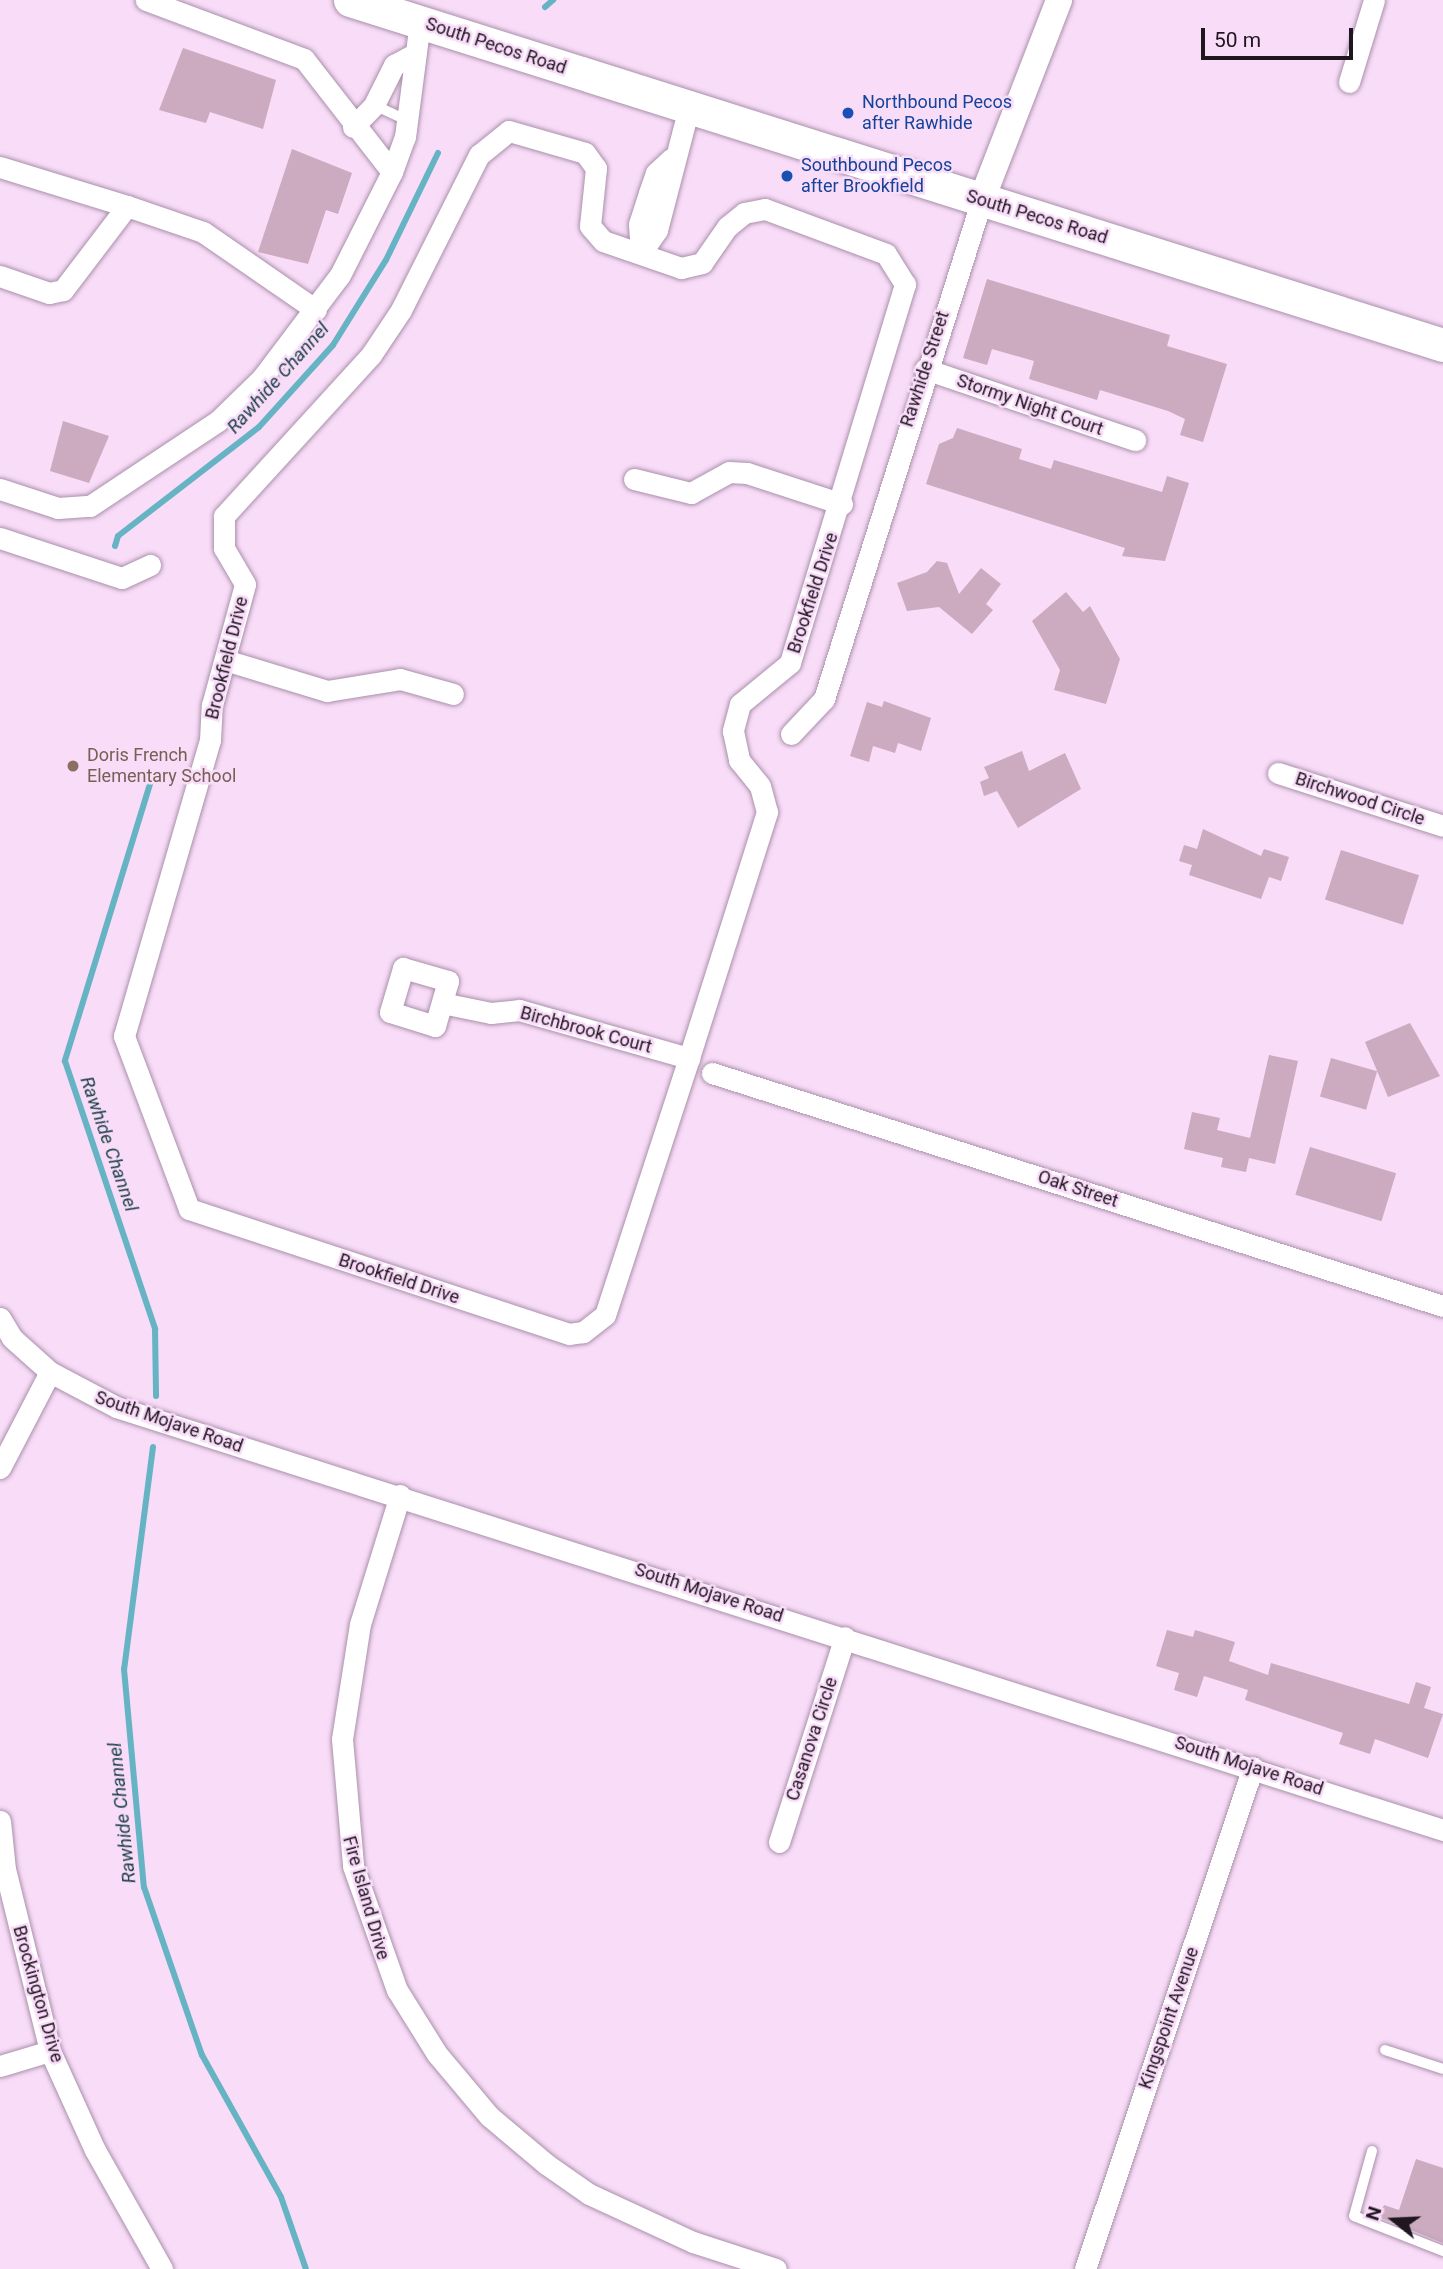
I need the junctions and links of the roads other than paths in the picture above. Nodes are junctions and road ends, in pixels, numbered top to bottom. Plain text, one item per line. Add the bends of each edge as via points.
1 (146, 0) edge
2 (350, 0) edge
3 (1059, 0) edge
4 (1374, 0) edge
5 (420, 22) junction
6 (411, 56) junction
7 (1349, 82) dead end
8 (374, 105) junction
9 (689, 107) junction
10 (408, 121) junction
11 (353, 127) junction
12 (0, 167) edge
13 (392, 172) junction
14 (982, 199) junction
15 (127, 206) junction
16 (641, 253) junction
17 (0, 276) edge
18 (316, 310) junction
19 (1443, 345) edge
20 (925, 369) junction
21 (1135, 440) dead end
22 (634, 479) dead end
23 (0, 489) edge
24 (842, 504) junction
25 (0, 538) edge
26 (150, 565) dead end
27 (225, 660) junction
28 (453, 694) dead end
29 (791, 734) dead end
30 (1278, 773) dead end
31 (1443, 825) edge
32 (442, 1003) dead end
33 (689, 1058) junction
34 (712, 1073) dead end
35 (1443, 1306) edge
36 (0, 1318) edge
37 (50, 1371) junction
38 (0, 1468) edge
39 (400, 1495) junction
40 (845, 1637) junction
41 (1253, 1767) junction
42 (0, 1829) edge
43 (1443, 1830) edge
44 (779, 1842) dead end
45 (1385, 2050) dead end
46 (50, 2051) junction
47 (0, 2066) edge
48 (1443, 2069) edge
49 (1371, 2151) dead end
50 (1443, 2251) edge
51 (162, 2269) edge
52 (776, 2269) edge
53 (1085, 2269) edge

1 - 11 street via 304,59
2 - 5 main road, South Pecos Road
3 - 14 street, Rawhide Street
4 - 7 street
5 - 6 street
5 - 9 main road, South Pecos Road
6 - 8 street via 394,65
6 - 10 street
8 - 10 lane
8 - 11 street
9 - 14 main road, South Pecos Road
9 - 16 street via 671,159 656,173 652,214
10 - 13 street
11 - 13 street
12 - 15 street
13 - 18 street
14 - 19 main road, South Pecos Road
14 - 20 street, Rawhide Street
15 - 17 street via 63,290 49,293
15 - 18 street via 203,232
16 - 24 street, Brookfield Drive via 681,268 702,263 727,226 765,209 886,254 900,267 903,306
16 - 27 street, Brookfield Drive via 603,241 590,226 596,167 585,153 509,131 493,138 371,355 224,516 224,548 245,584
18 - 23 street via 262,378 218,421 129,485 90,506 58,508
20 - 21 street, Stormy Night Court
20 - 29 street, Rawhide Street via 824,699
22 - 24 street via 691,493 729,472 747,473
24 - 33 street, Brookfield Drive via 790,663 740,704 733,731 739,760 760,786 767,812
25 - 26 street via 122,578
27 - 28 street via 327,691 400,679
27 - 33 street, Brookfield Drive via 210,740 124,1019 124,1036 189,1209 569,1334 583,1332 605,1315
30 - 31 street, Birchwood Circle
32 - 33 street, Birchbrook Court via 491,1013 519,1010
34 - 35 street, Oak Street
36 - 37 street, South Mojave Road via 12,1338
37 - 38 street
37 - 39 street, South Mojave Road via 116,1407
39 - 40 street, South Mojave Road
39 - 52 street, Fire Island Drive via 359,1624 342,1739 353,1866 397,1990 437,2054 489,2116 546,2164 589,2194 693,2242
40 - 41 street, South Mojave Road
40 - 44 street, Casanova Circle
41 - 43 street, South Mojave Road
41 - 53 street, Kingspoint Avenue
42 - 46 street, Brockington Drive
45 - 48 lane
46 - 47 street
46 - 51 street, Brockington Drive via 95,2150
49 - 50 lane via 1354,2216

